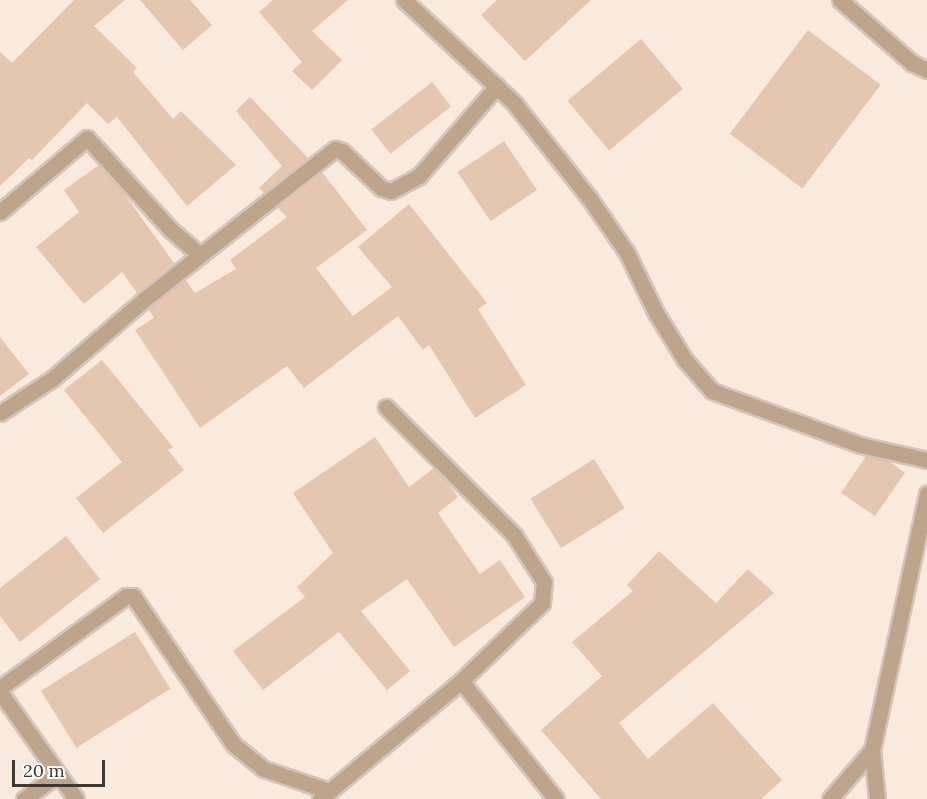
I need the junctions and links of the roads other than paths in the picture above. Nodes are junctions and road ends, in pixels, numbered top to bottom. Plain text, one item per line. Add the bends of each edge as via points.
1 (404, 0) edge
2 (840, 0) edge
3 (927, 70) edge
4 (497, 86) junction
5 (0, 212) edge
6 (200, 255) junction
7 (386, 407) dead end
8 (0, 412) edge
9 (927, 460) edge
10 (927, 494) edge
11 (461, 681) junction
12 (0, 690) edge
13 (872, 750) junction
14 (57, 775) junction
15 (325, 795) edge
16 (24, 799) edge
17 (76, 799) edge
18 (556, 799) edge
19 (830, 799) edge
20 (877, 799) edge

1 - 4 street
2 - 3 street via 912,63
4 - 6 street via 419,176 391,191 381,188 342,151 335,149
4 - 9 street via 590,199 627,253 656,313 685,360 712,391 860,446
5 - 6 street via 87,138 170,229
6 - 8 street via 52,380
7 - 11 street via 514,535 544,582 542,603
10 - 13 street
11 - 15 street
11 - 18 street
12 - 14 street
12 - 15 street via 126,596 133,596 234,745 264,769
13 - 19 street
13 - 20 street
14 - 16 street
14 - 17 street

